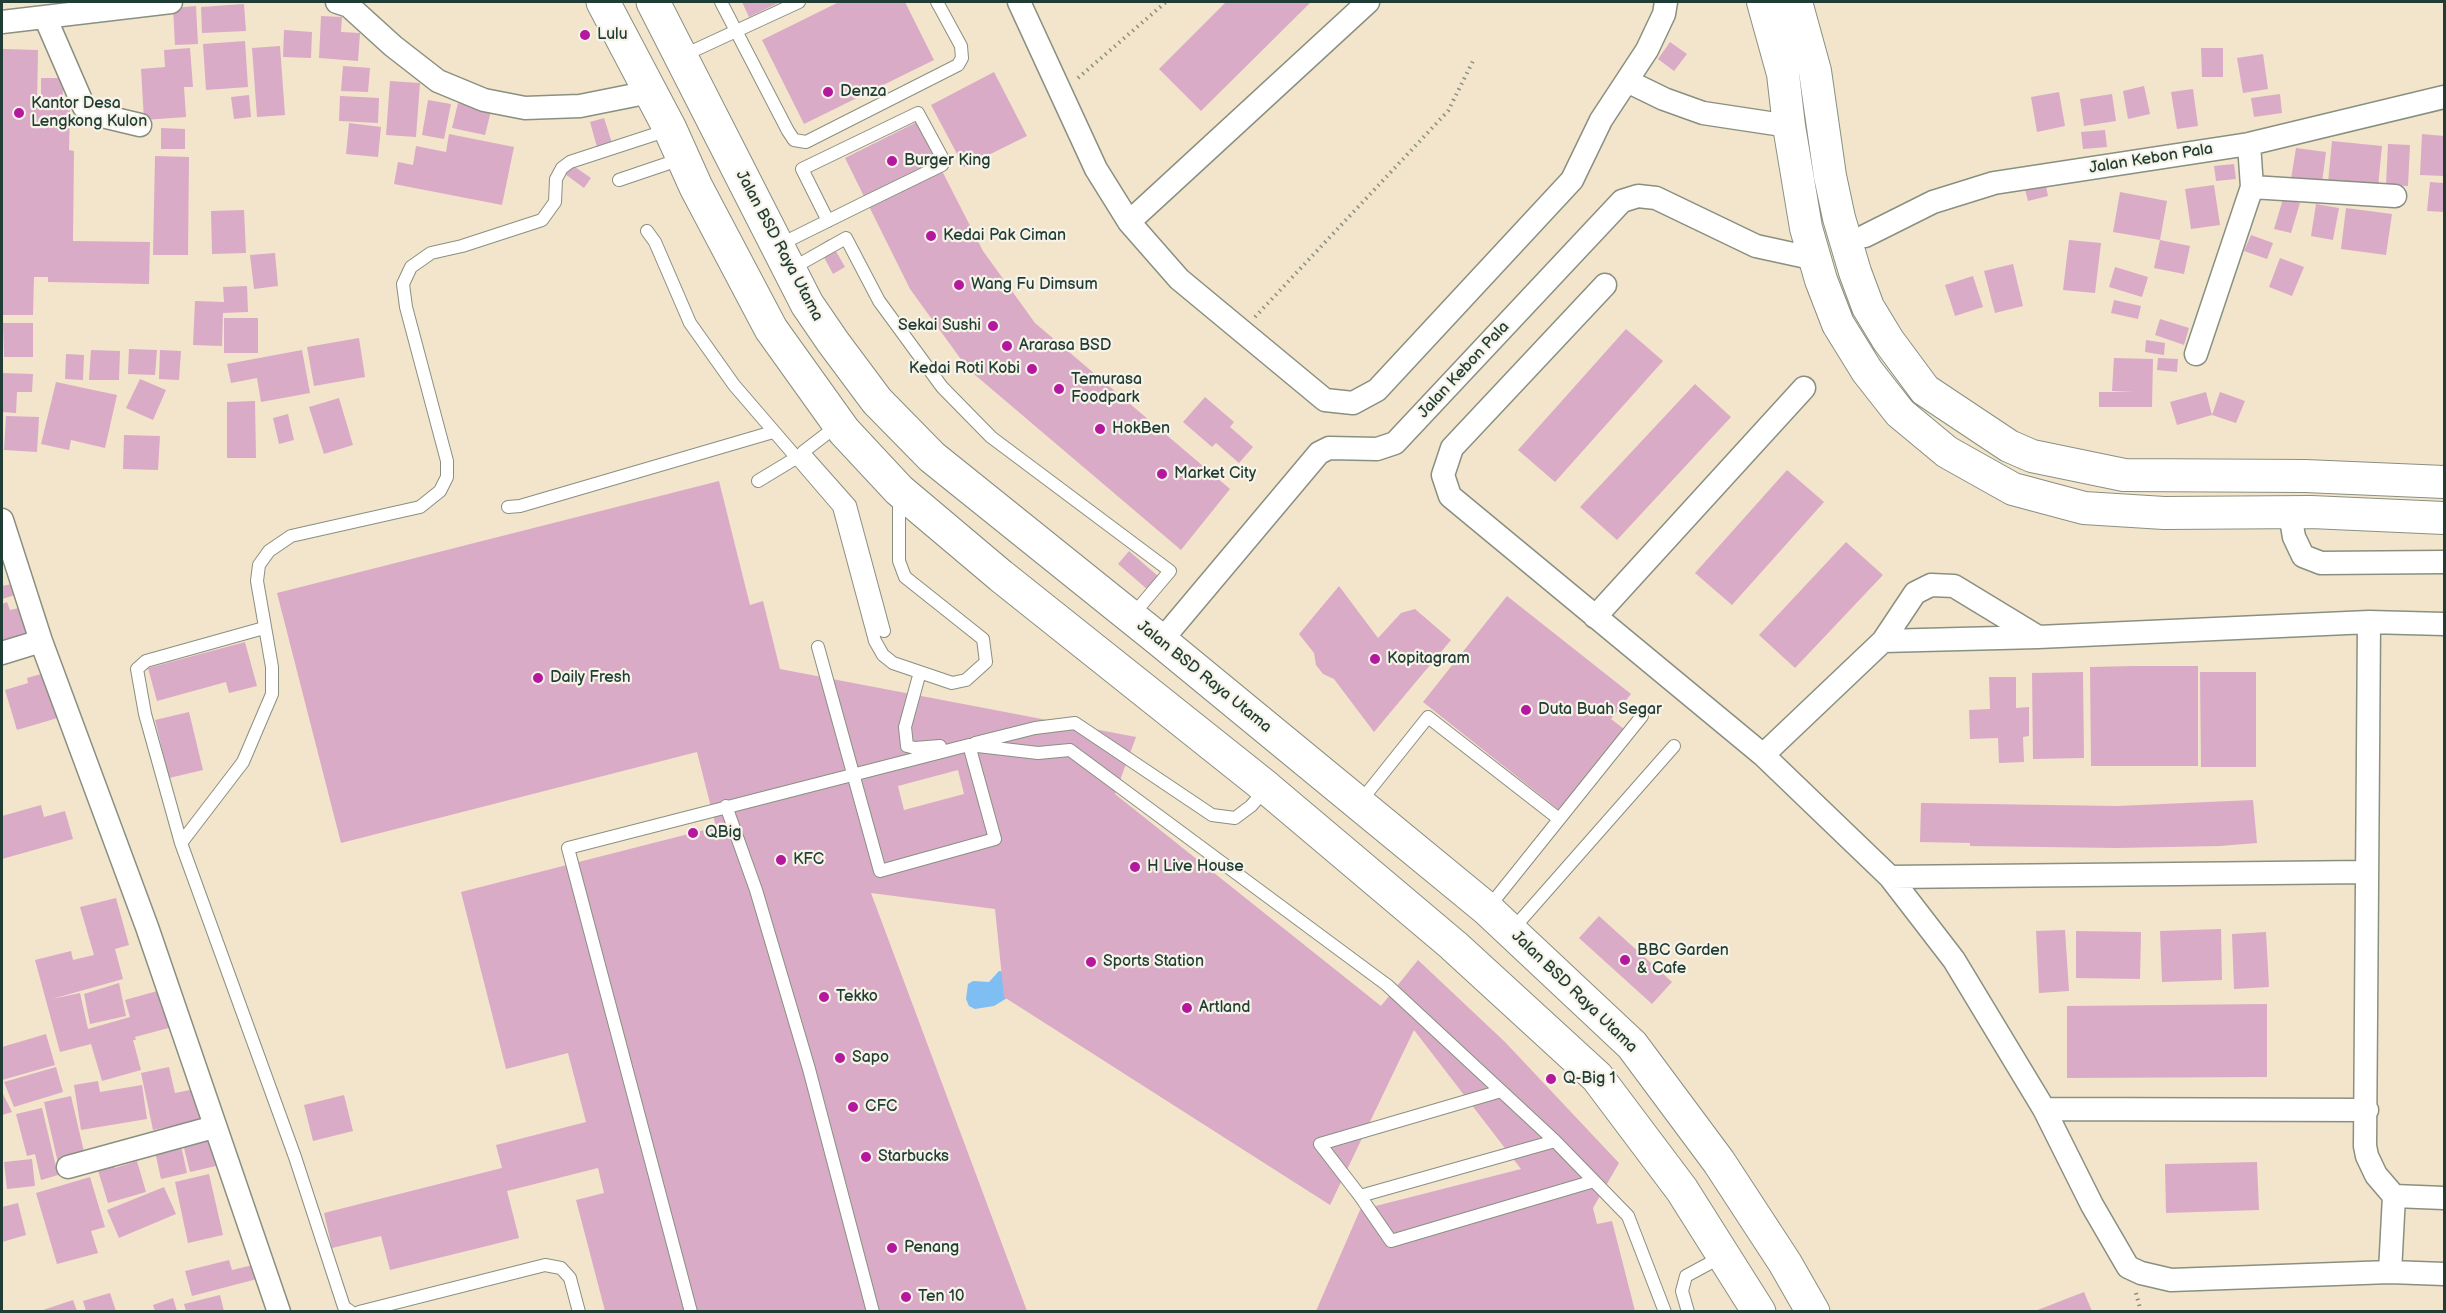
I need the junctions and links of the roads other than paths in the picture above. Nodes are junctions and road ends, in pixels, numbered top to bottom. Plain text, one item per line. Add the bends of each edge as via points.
1 (171, 2) edge
2 (337, 2) edge
3 (603, 2) edge
4 (653, 2) edge
5 (721, 2) edge
6 (799, 2) edge
7 (937, 2) edge
8 (1018, 2) edge
9 (1368, 2) edge
10 (1666, 2) edge
11 (1763, 2) edge
12 (1796, 2) edge
13 (45, 17) junction
14 (2, 21) edge
15 (737, 32) junction
16 (681, 57) junction
17 (1627, 81) junction
18 (650, 92) junction
19 (2445, 97) edge
20 (140, 125) dead end
21 (1789, 126) junction
22 (676, 144) junction
23 (2249, 144) junction
24 (619, 180) dead end
25 (2252, 187) junction
26 (2395, 196) dead end
27 (828, 221) junction
28 (1129, 222) junction
29 (647, 231) dead end
30 (1865, 236) dead end
31 (1802, 256) dead end
32 (784, 257) junction
33 (1605, 285) dead end
34 (2196, 354) dead end
35 (1804, 388) dead end
36 (1925, 390) junction
37 (1900, 413) junction
38 (839, 424) junction
39 (773, 432) junction
40 (796, 458) junction
41 (758, 482) dead end
42 (2445, 482) edge
43 (899, 490) junction
44 (508, 507) dead end
45 (2290, 514) junction
46 (2445, 518) edge
47 (2, 520) edge
48 (1028, 536) junction
49 (2445, 562) edge
50 (1001, 576) junction
51 (1131, 617) junction
52 (1595, 617) junction
53 (2369, 622) junction
54 (2445, 624) edge
55 (264, 628) junction
56 (884, 631) dead end
57 (2038, 637) junction
58 (41, 641) junction
59 (1161, 641) junction
60 (1882, 641) junction
61 (818, 647) dead end
62 (2, 653) edge
63 (920, 672) junction
64 (1642, 716) dead end
65 (969, 745) junction
66 (1674, 746) dead end
67 (1763, 755) junction
68 (853, 774) junction
69 (1267, 788) junction
70 (1359, 803) junction
71 (726, 806) junction
72 (1559, 819) junction
73 (181, 843) junction
74 (2366, 872) junction
75 (1890, 877) junction
76 (1487, 909) junction
77 (1511, 931) junction
78 (1501, 1091) junction
79 (2044, 1109) junction
80 (2367, 1110) junction
81 (214, 1127) junction
82 (1555, 1141) junction
83 (68, 1167) dead end
84 (1594, 1181) junction
85 (1360, 1196) junction
86 (2394, 1196) junction
87 (2445, 1198) edge
88 (1724, 1256) junction
89 (2390, 1272) junction
90 (2445, 1274) edge
91 (279, 1311) edge
92 (351, 1311) edge
93 (359, 1311) edge
94 (579, 1311) edge
95 (691, 1311) edge
96 (873, 1311) edge
97 (1665, 1311) edge
98 (1688, 1311) edge
99 (1759, 1311) edge
100 (1813, 1311) edge

1 - 13 street
2 - 18 street via 349,6 438,81 484,100 525,108 580,106
3 - 18 main road
4 - 16 main road, Jalan BSD Raya Utama
5 - 15 lane
6 - 15 lane
7 - 15 lane via 961,46 958,64 806,142 794,140 788,131
8 - 28 street via 1096,169
9 - 28 street
10 - 17 street via 1647,50
11 - 21 street via 1783,74
12 - 36 street via 1815,71 1839,218 1855,272 1868,307
13 - 14 street
13 - 20 street via 84,107 94,114
15 - 16 lane
16 - 32 main road, Jalan BSD Raya Utama
17 - 21 street via 1703,112
17 - 28 street via 1601,120 1572,180 1377,390 1353,403 1325,400 1179,279
18 - 22 main road
19 - 23 street, Jalan Kebon Pala
21 - 37 street via 1806,228 1838,324 1867,371
22 - 24 lane
22 - 38 main road via 771,329
22 - 55 lane via 570,162 556,179 555,202 542,220 431,253 411,267 403,284 406,307 447,461 447,477 440,490 420,507 291,536 269,551 259,565 257,580
23 - 25 street
23 - 30 street, Jalan Kebon Pala via 1994,183 1933,202
25 - 26 street
25 - 34 street
27 - 27 lane via 942,165 944,161 918,113 802,169
27 - 32 lane
29 - 39 lane via 690,323 734,386
31 - 59 street, Jalan Kebon Pala via 1756,246 1656,198 1638,196 1622,201 1395,443 1377,449 1329,448 1318,453
32 - 48 main road, Jalan BSD Raya Utama via 807,304 877,401 932,457
32 - 51 lane via 846,238 879,301 942,387 991,437 1170,571
33 - 52 street via 1452,448 1443,475 1450,496
35 - 52 street
36 - 37 street
36 - 42 street via 2009,446 2032,456 2124,475
37 - 45 street via 1947,452 1979,472 2013,489 2084,508
38 - 43 main road
38 - 56 lane via 803,452 850,505
39 - 40 lane
39 - 44 lane
40 - 41 lane
40 - 63 lane via 839,507 875,641 883,655 893,663
43 - 50 main road
43 - 63 lane via 899,561 905,577 983,639 986,662 966,680 952,683
45 - 46 street
45 - 49 street via 2303,556 2321,563
47 - 58 street
48 - 50 main road
48 - 51 main road, Jalan BSD Raya Utama
50 - 69 main road
51 - 59 main road, Jalan BSD Raya Utama
52 - 67 street
53 - 54 street
53 - 57 street
53 - 74 street
55 - 73 lane via 272,667 272,694 264,715 243,762
55 - 73 lane via 146,661 137,669
57 - 60 street
57 - 60 street via 1954,586 1931,585 1915,593
58 - 62 street
58 - 81 street via 147,927
59 - 70 main road, Jalan BSD Raya Utama
60 - 67 street
61 - 68 lane
63 - 65 lane via 905,728 907,746
64 - 72 lane
65 - 68 lane
65 - 68 lane via 995,839 880,871
65 - 69 lane via 1035,728 1075,723 1212,814 1234,818
65 - 78 lane via 1038,753 1070,750 1387,985
66 - 77 lane
67 - 75 street
68 - 71 lane
69 - 88 main road via 1453,945 1597,1077 1682,1190
70 - 72 lane via 1428,717
70 - 76 main road, Jalan BSD Raya Utama
71 - 95 lane via 568,848
71 - 96 lane via 756,890 809,1069
72 - 76 lane
73 - 92 lane via 295,1157 344,1307
74 - 75 street
74 - 80 street
75 - 79 street via 1954,960
76 - 77 main road, Jalan BSD Raya Utama
77 - 100 main road, Jalan BSD Raya Utama via 1632,1045 1719,1162
78 - 82 lane
78 - 85 lane via 1320,1144
79 - 80 street
79 - 89 street via 2119,1252 2128,1267 2141,1274 2171,1280
80 - 86 street via 2367,1156 2376,1176
81 - 83 street
81 - 91 street
82 - 84 lane
82 - 85 lane
84 - 85 lane via 1391,1241
84 - 97 lane via 1628,1216
86 - 87 street
86 - 89 street
88 - 98 lane via 1686,1276 1682,1292
88 - 99 main road
89 - 90 street
93 - 94 lane via 546,1265 561,1268 570,1278

